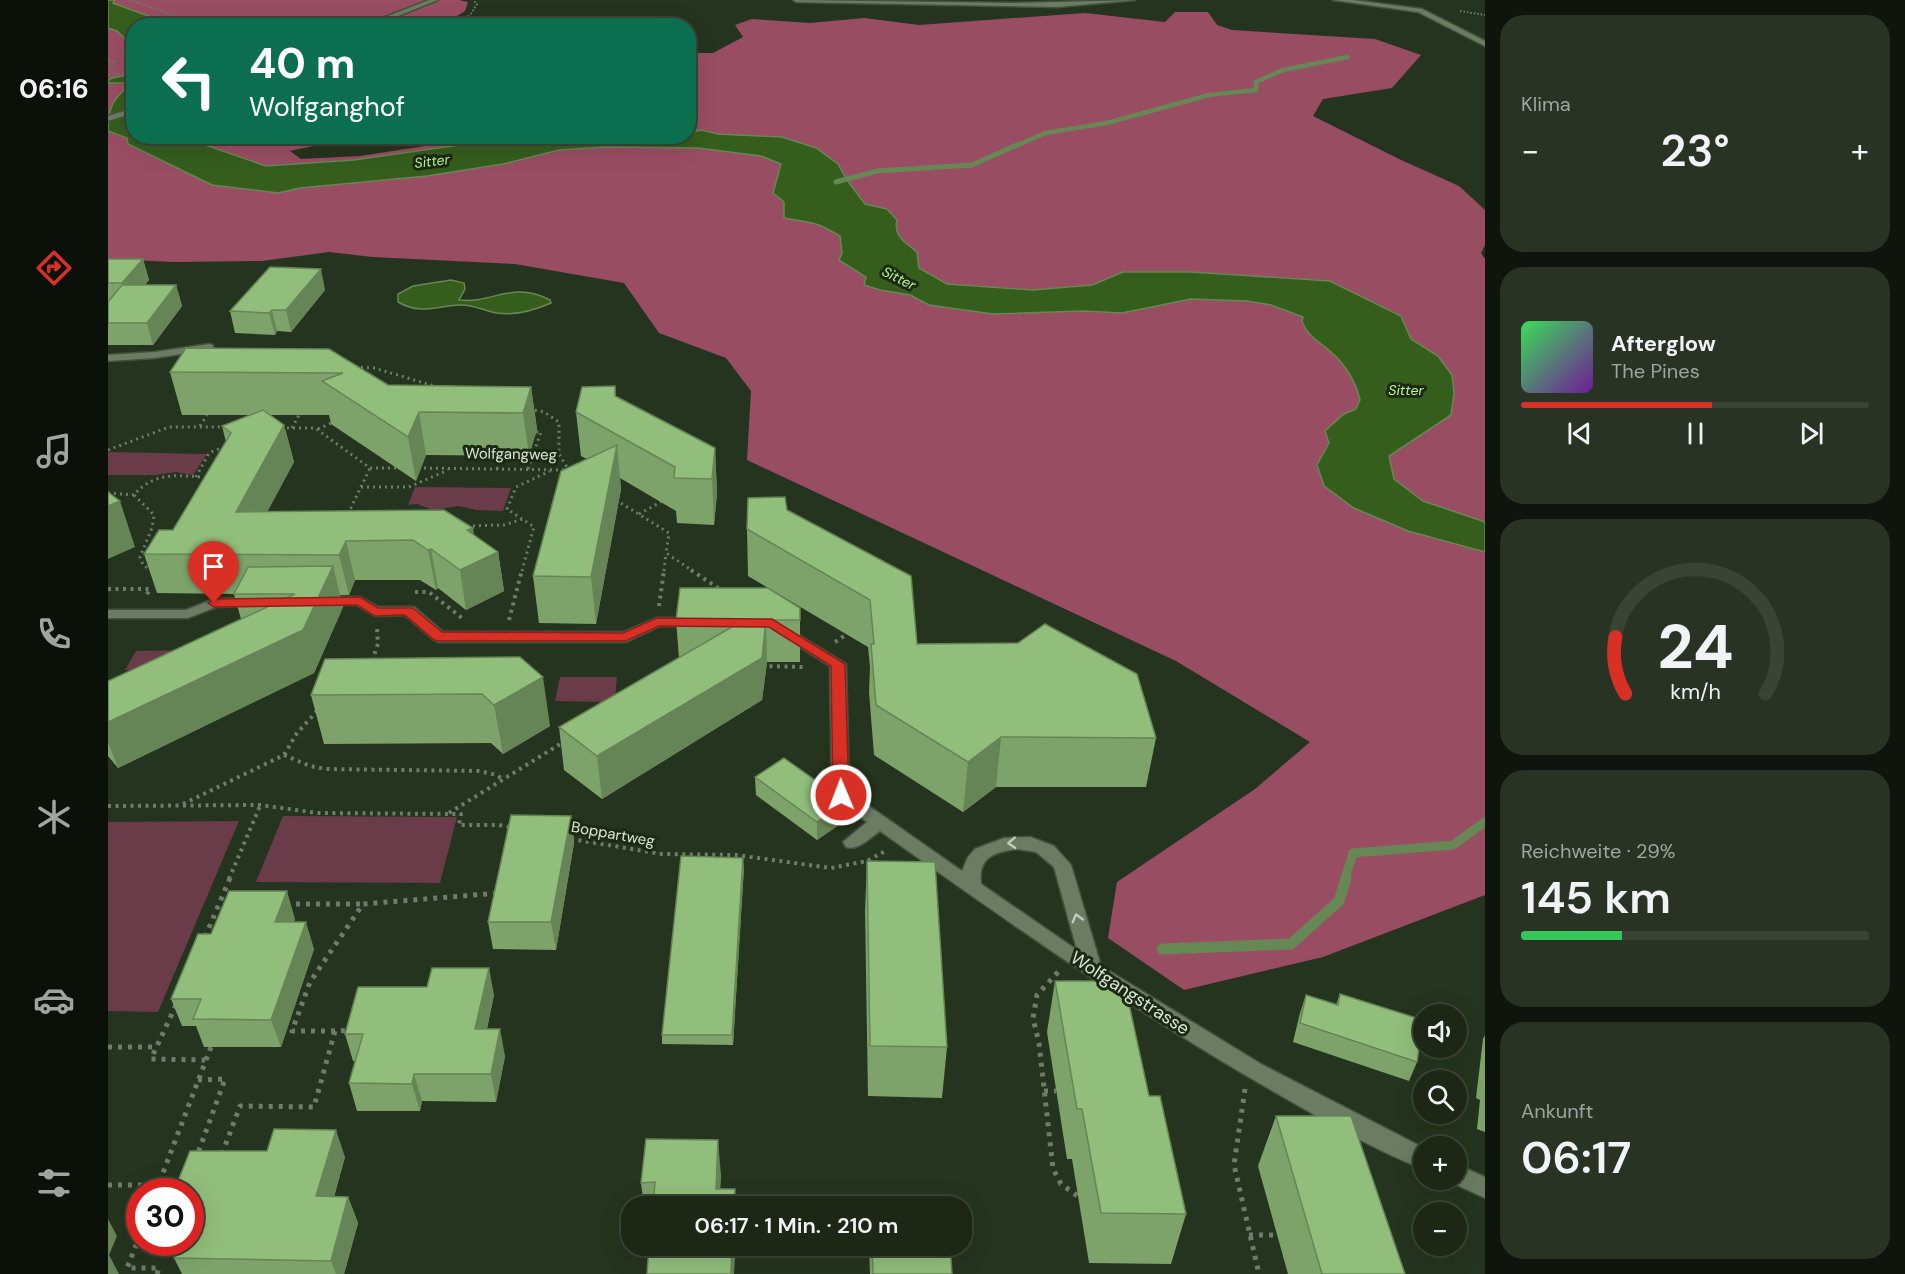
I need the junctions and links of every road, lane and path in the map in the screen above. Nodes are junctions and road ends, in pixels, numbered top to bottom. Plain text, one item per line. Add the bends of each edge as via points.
1 (130, 0) edge
2 (435, 0) edge
3 (473, 0) edge
4 (796, 0) edge
5 (1132, 0) edge
6 (1336, 0) edge
7 (178, 18) edge
8 (387, 18) edge
9 (466, 18) edge
10 (1485, 44) edge
11 (108, 60) edge
12 (108, 69) edge
13 (126, 74) edge
14 (109, 75) edge
15 (126, 113) edge
16 (108, 119) edge
17 (350, 144) edge
18 (354, 146) dead end
19 (208, 347) edge
20 (108, 358) edge
21 (350, 367) edge
22 (447, 390) edge
23 (527, 409) edge
24 (207, 415) dead end
25 (299, 415) dead end
26 (339, 420) edge
27 (200, 427) junction
28 (236, 427) edge
29 (271, 428) edge
30 (292, 428) junction
31 (317, 429) junction
32 (536, 432) dead end
33 (230, 445) edge
34 (108, 450) edge
35 (502, 456) dead end
36 (405, 462) edge
37 (370, 468) junction
38 (412, 468) edge
39 (452, 468) junction
40 (497, 469) junction
41 (528, 469) junction
42 (554, 470) junction
43 (196, 477) junction
44 (210, 484) edge
45 (361, 487) junction
46 (108, 493) edge
47 (134, 495) junction
48 (613, 498) edge
49 (661, 502) dead end
50 (639, 514) junction
51 (523, 519) junction
52 (345, 521) edge
53 (464, 526) edge
54 (666, 554) junction
55 (150, 589) dead end
56 (724, 592) edge
57 (270, 602) edge
58 (304, 602) edge
59 (375, 612) junction
60 (108, 614) edge
61 (657, 622) junction
62 (714, 622) edge
63 (772, 623) edge
64 (505, 636) junction
65 (370, 665) edge
66 (758, 666) edge
67 (803, 667) dead end
68 (322, 706) edge
69 (572, 737) edge
70 (284, 755) junction
71 (502, 779) junction
72 (260, 805) junction
73 (108, 806) edge
74 (180, 806) junction
75 (448, 814) junction
76 (879, 822) junction
77 (520, 829) edge
78 (562, 837) edge
79 (904, 838) junction
80 (852, 842) dead end
81 (972, 886) junction
82 (505, 893) edge
83 (220, 904) junction
84 (231, 904) edge
85 (279, 904) edge
86 (363, 904) junction
87 (202, 944) edge
88 (1060, 970) dead end
89 (1092, 970) junction
90 (180, 995) edge
91 (361, 1030) edge
92 (335, 1031) junction
93 (108, 1047) edge
94 (157, 1047) junction
95 (211, 1047) dead end
96 (205, 1060) junction
97 (198, 1080) junction
98 (1246, 1089) dead end
99 (1044, 1091) junction
100 (1056, 1091) dead end
101 (1413, 1153) edge
102 (221, 1157) edge
103 (195, 1162) edge
104 (161, 1178) edge
105 (1467, 1179) edge
106 (108, 1185) edge
107 (126, 1186) edge
108 (1485, 1188) edge
109 (1079, 1197) dead end
110 (1249, 1235) junction
111 (1277, 1235) dead end
112 (132, 1256) edge
113 (157, 1274) edge
114 (1259, 1274) edge

1 - 7 path
2 - 8 street
3 - 9 path via 477,4
4 - 5 street via 1058,5
6 - 10 street via 1420,10
11 - 12 path via 115,62
13 - 14 path
15 - 16 street
17 - 18 path
19 - 20 street
21 - 22 path via 374,368
23 - 42 path, Wolfgangweg via 544,412 559,422 559,454 568,470
24 - 27 path
25 - 30 path
26 - 31 path
27 - 28 path
27 - 34 path via 169,427
29 - 30 path
30 - 31 path
31 - 37 path
32 - 41 path via 541,432
33 - 43 path via 209,453
35 - 40 path
36 - 37 path via 402,468
37 - 45 path
38 - 39 path, Wolfgangweg
39 - 40 path, Wolfgangweg
39 - 45 path via 409,488
40 - 41 path, Wolfgangweg
41 - 42 path, Wolfgangweg
42 - 51 path via 516,487 507,509
43 - 44 path via 213,478
43 - 47 path via 173,474 156,478 145,482
45 - 52 path
46 - 47 path
47 - 55 path via 154,514 140,561 156,577
48 - 50 path
49 - 50 path
50 - 54 path via 669,532
51 - 53 path via 504,525
51 - 64 path via 534,527
54 - 56 path
54 - 61 path
57 - 60 street via 214,603 188,614
58 - 59 street via 360,601
59 - 64 street via 409,610 439,637
59 - 65 path via 378,644
61 - 62 street
61 - 64 street via 626,637
63 - 76 street, Wolfgangstrasse via 838,664 841,795
66 - 67 path
68 - 70 path via 297,733
69 - 71 path
70 - 71 path via 325,769 479,771
70 - 74 path
71 - 75 path
72 - 74 path
72 - 75 path via 317,813
72 - 83 path
73 - 74 path
75 - 77 path via 461,814 459,825
76 - 79 street, Wolfgangstrasse
76 - 80 street
78 - 79 path, Boppartweg via 664,855 737,855 816,868 848,867 876,858
79 - 81 street, Wolfgangstrasse
81 - 89 street, Wolfgangstrasse
89 -> 81 street via 1062,865 1054,855 1027,843 997,845 986,850 973,865 969,875
82 - 86 path
83 - 84 path
83 - 87 path
85 - 86 path
86 - 92 path via 310,982 292,1031
88 - 99 path via 1037,995 1034,1005
89 - 101 street, Wolfgangstrasse via 1275,1081
90 - 94 path
91 - 92 path
92 - 102 path via 314,1107 240,1106
93 - 94 path
94 - 96 path via 151,1059
95 - 96 path
96 - 97 path
97 - 103 path via 225,1079
97 - 104 path
98 - 110 path via 1234,1165
99 - 100 path
99 - 109 path via 1053,1169 1061,1184
105 - 108 street
106 - 107 path
110 - 111 path
110 - 114 path
112 - 113 path via 127,1268 159,1268

